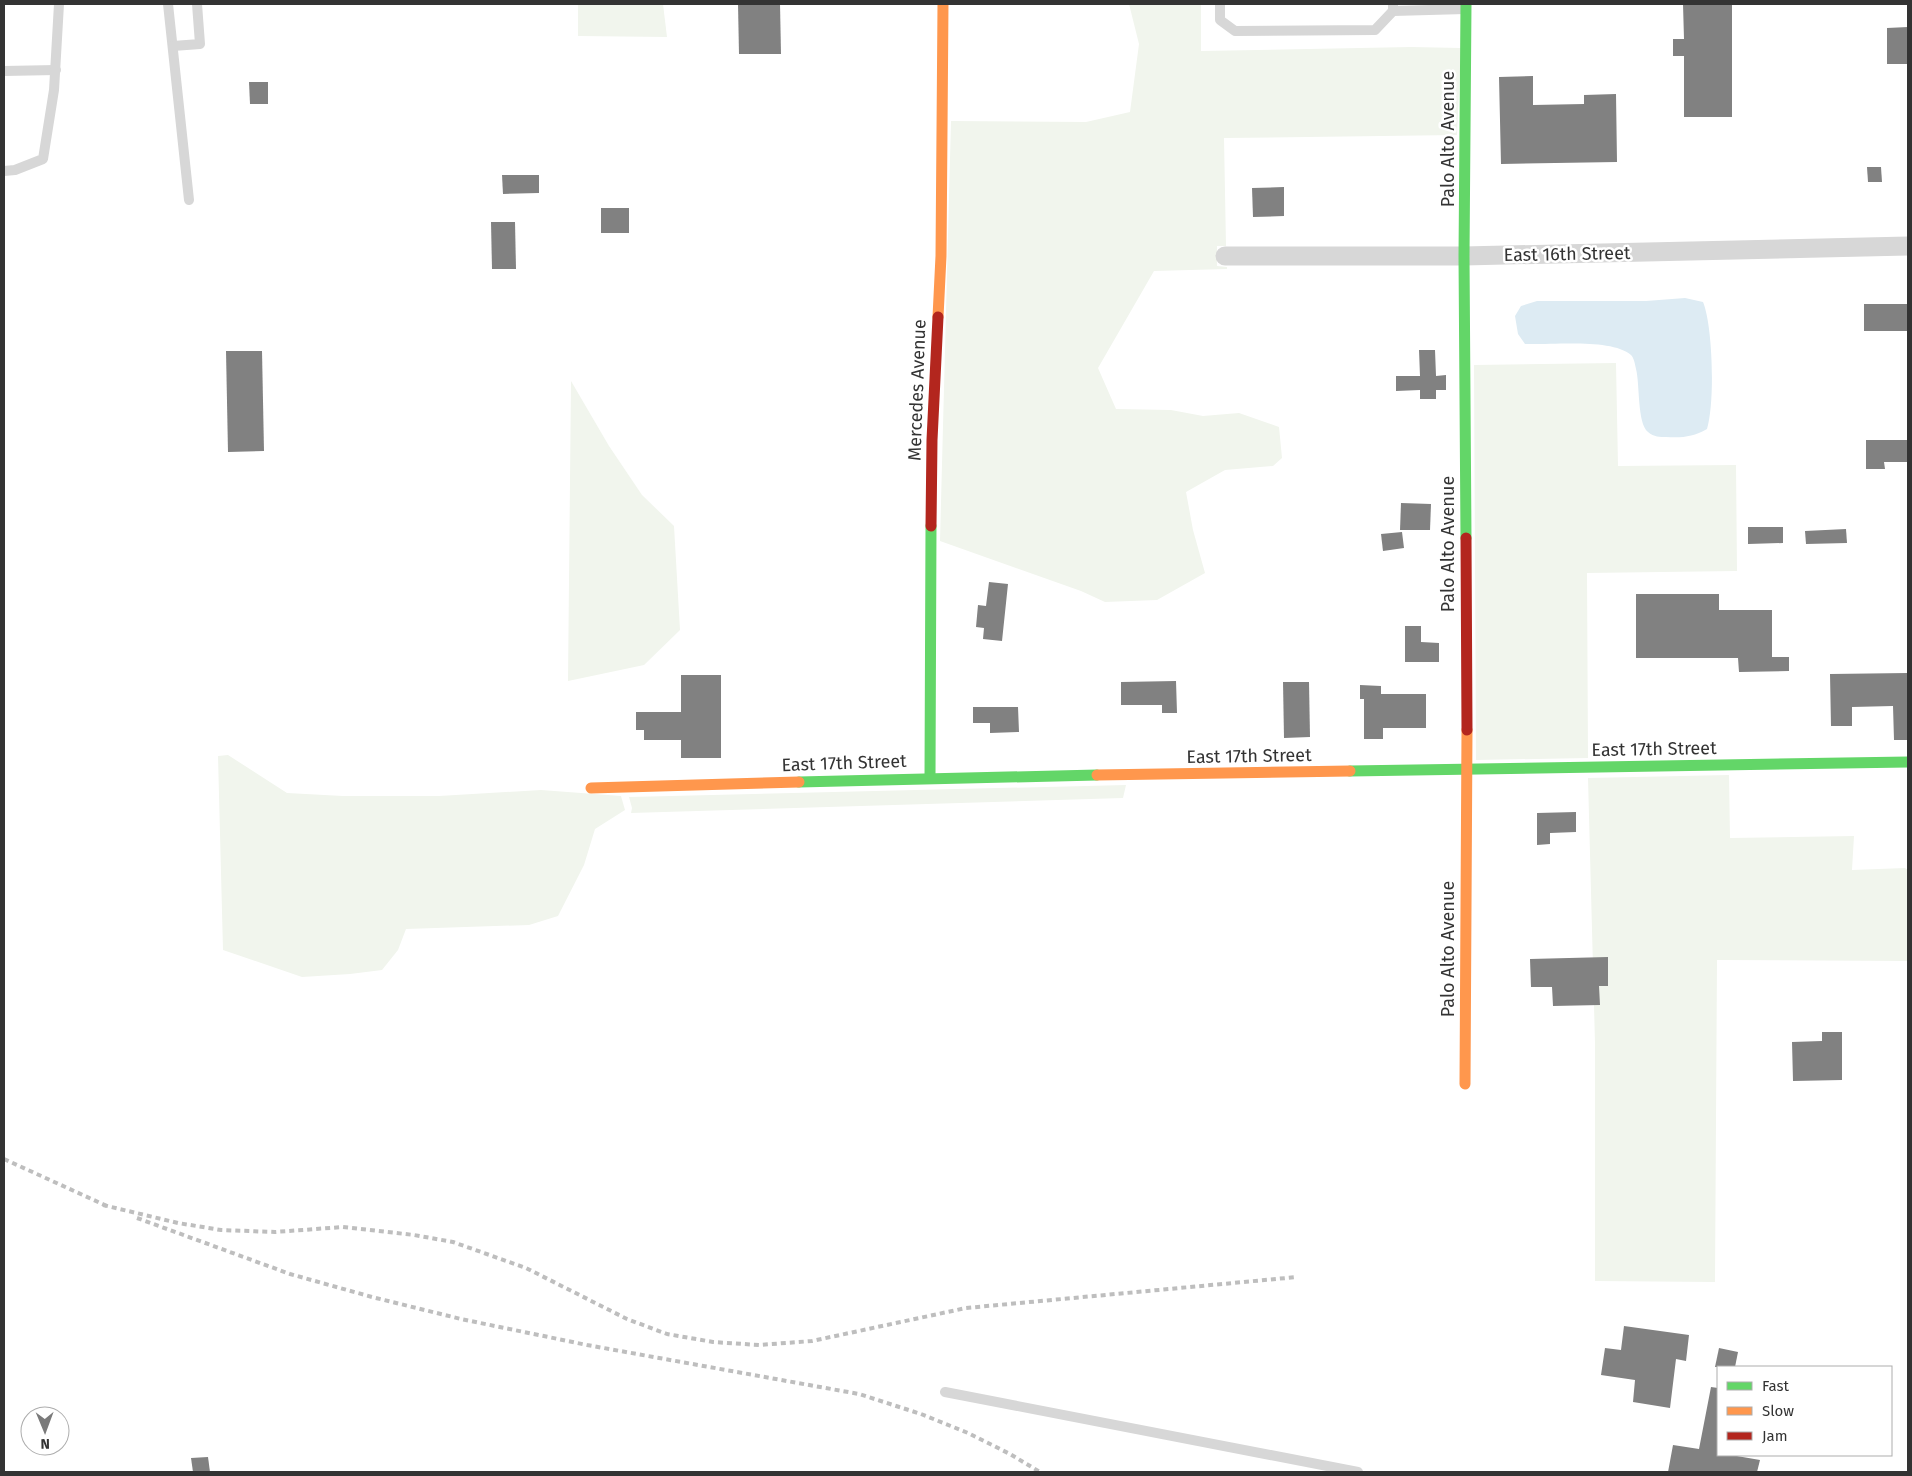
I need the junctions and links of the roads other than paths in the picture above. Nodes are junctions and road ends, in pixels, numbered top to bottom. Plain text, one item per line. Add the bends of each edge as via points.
1 (59, 4) edge
2 (168, 4) edge
3 (197, 4) edge
4 (943, 4) edge
5 (1220, 4) edge
6 (1466, 6) edge
7 (1393, 7) edge
8 (173, 46) junction
9 (56, 70) junction
10 (4, 71) edge
11 (4, 171) edge
12 (189, 200) dead end
13 (1908, 246) edge
14 (1225, 256) dead end
15 (1464, 256) junction
16 (1908, 762) edge
17 (1467, 770) junction
18 (930, 778) junction
19 (591, 788) dead end
20 (1465, 1084) dead end
21 (944, 1392) dead end
22 (1358, 1472) edge

1 - 9 lane
2 - 8 lane
3 - 8 lane via 200,44
4 - 18 street, Mercedes Avenue via 941,256 932,440
5 - 7 lane via 1220,20 1235,31 1375,30
6 - 7 lane
6 - 15 street, Palo Alto Avenue
8 - 12 lane
9 - 10 lane
9 - 11 lane via 42,159
13 - 15 street, East 16th Street
14 - 15 street, East 16th Street
15 - 17 street, Palo Alto Avenue
16 - 17 street, East 17th Street
17 - 18 street, East 17th Street
17 - 20 street, Palo Alto Avenue
18 - 19 street, East 17th Street
21 - 22 lane

